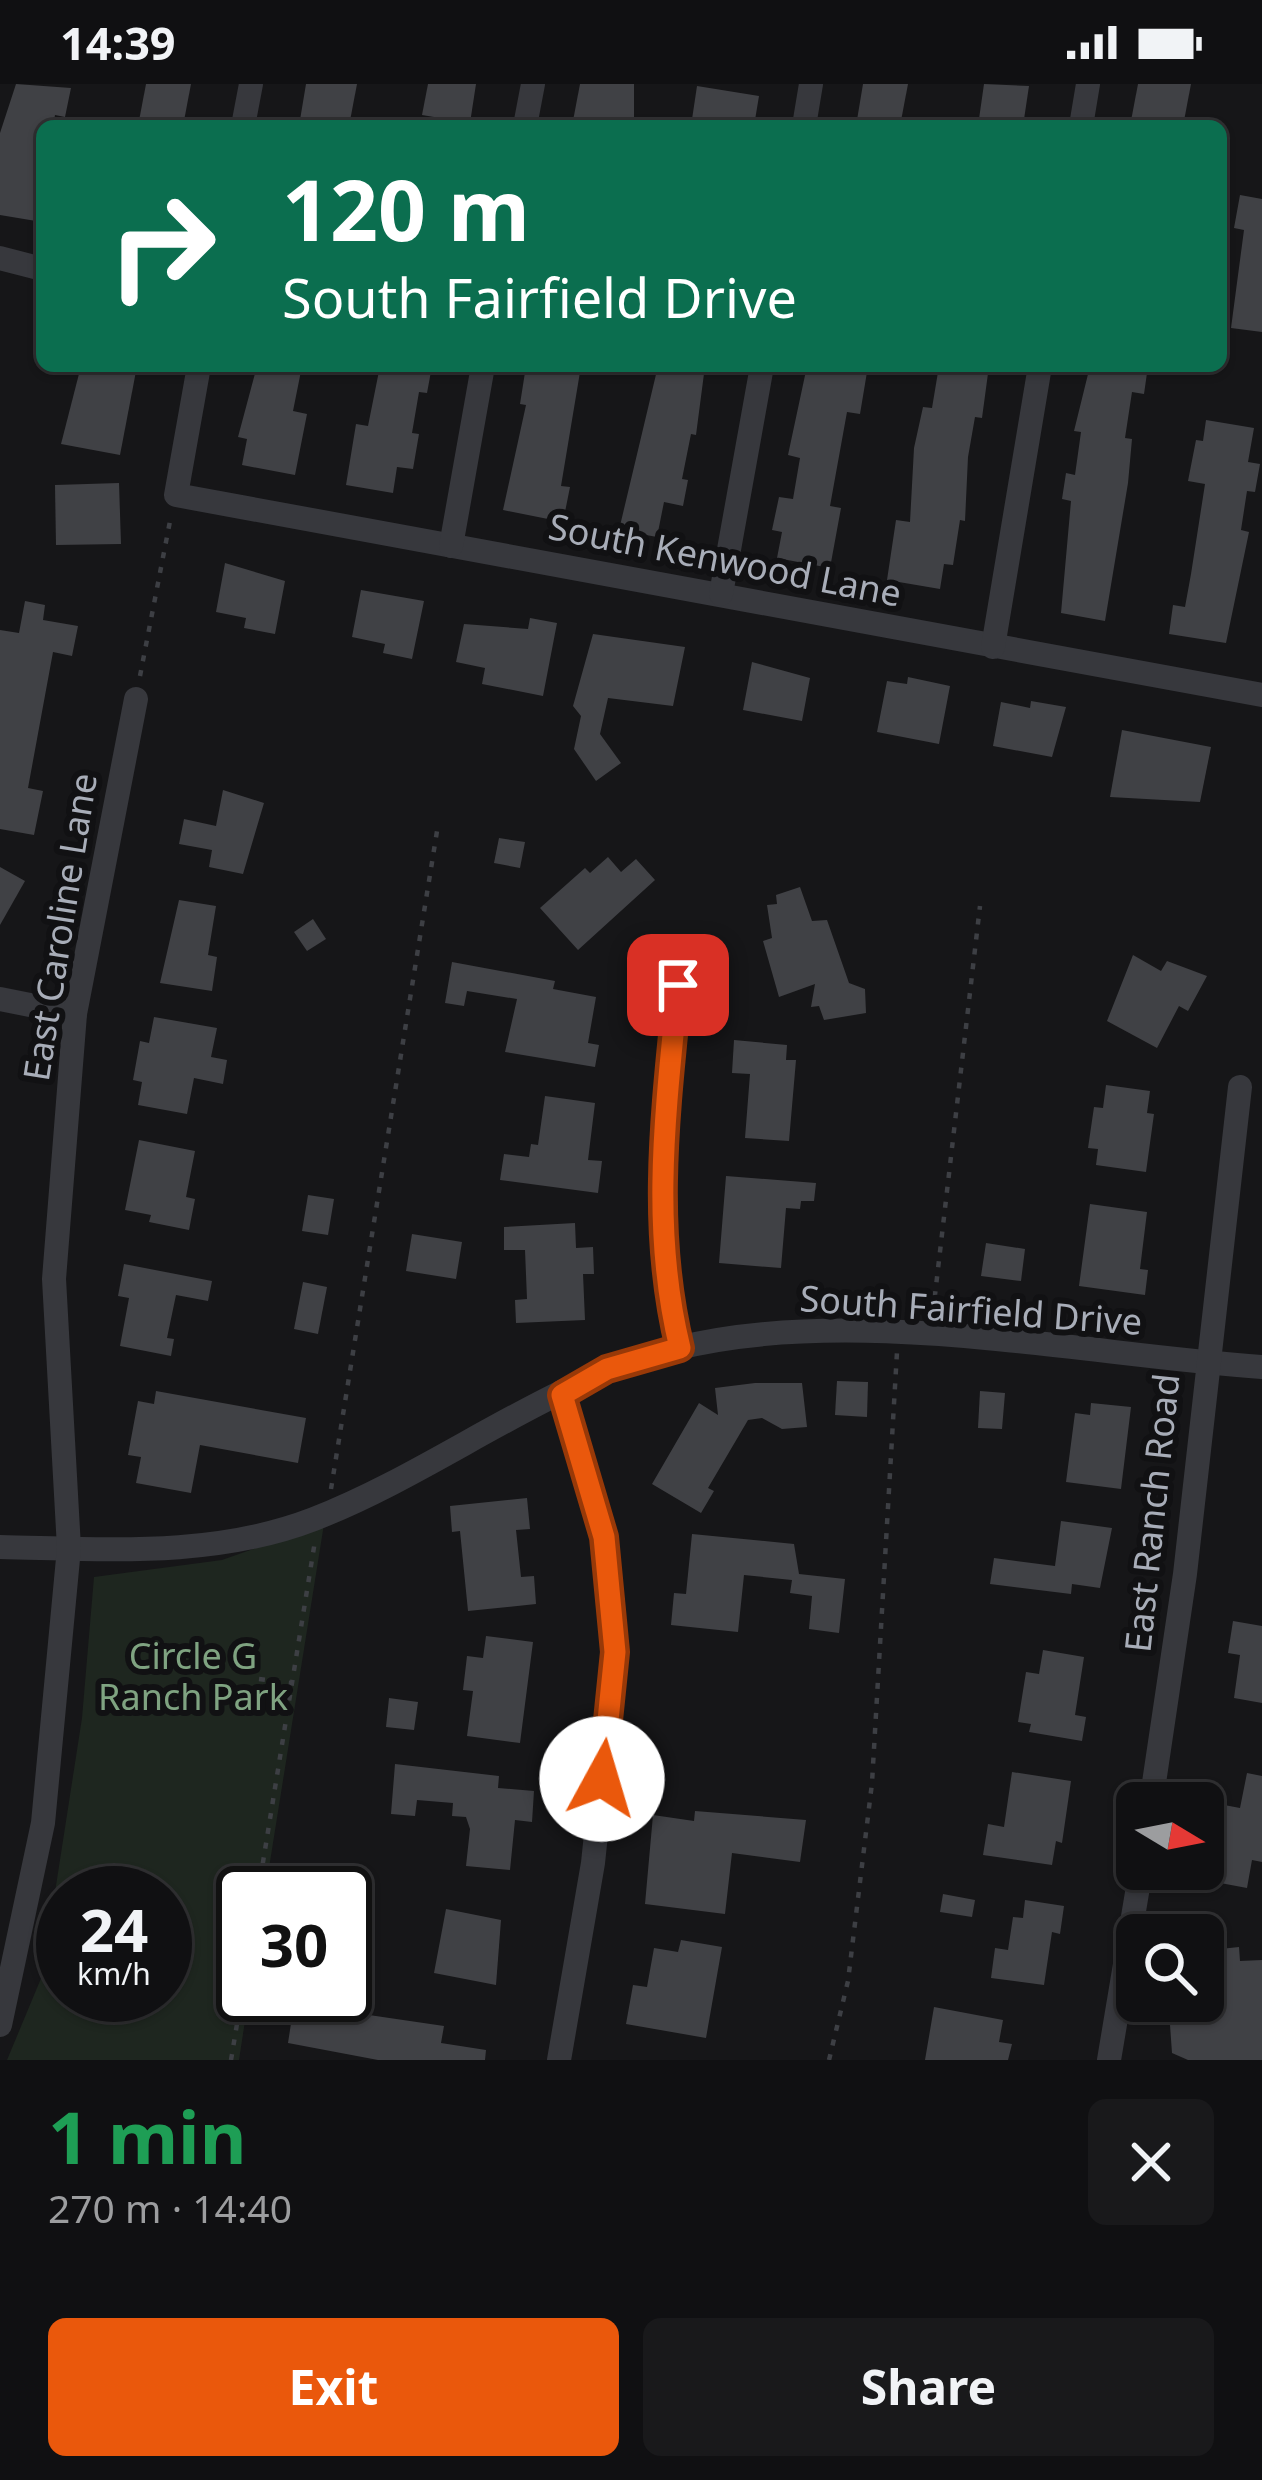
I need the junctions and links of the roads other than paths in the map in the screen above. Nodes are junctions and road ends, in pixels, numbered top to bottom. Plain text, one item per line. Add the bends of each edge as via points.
1 (251, 84) edge
2 (533, 84) edge
3 (812, 84) edge
4 (1088, 84) edge
5 (245, 120) edge
6 (526, 120) edge
7 (805, 120) edge
8 (1082, 120) edge
9 (0, 258) edge
10 (36, 267) edge
11 (198, 372) edge
12 (482, 372) edge
13 (761, 372) edge
14 (1039, 372) edge
15 (451, 546) junction
16 (722, 594) junction
17 (993, 647) junction
18 (1262, 694) edge
19 (136, 699) road end
20 (678, 985) dead end
21 (0, 999) edge
22 (75, 1013) junction
23 (1240, 1087) dead end
24 (680, 1348) junction
25 (1205, 1363) junction
26 (1262, 1367) edge
27 (562, 1395) junction
28 (0, 1547) edge
29 (69, 1548) junction
30 (1154, 1782) edge
31 (1137, 1890) edge
32 (0, 2025) edge
33 (559, 2060) edge
34 (1109, 2060) edge

1 - 5 street
2 - 6 street
3 - 7 street
4 - 8 street
9 - 10 street
11 - 15 street, South Kenwood Lane via 176,495
12 - 15 street
13 - 16 street
14 - 17 street
15 - 16 street, South Kenwood Lane
16 - 17 street, South Kenwood Lane
17 - 18 street, South Kenwood Lane
19 - 22 street, East Caroline Lane
20 - 24 street via 659,1181 667,1297
21 - 22 street
22 - 29 street, East Caroline Lane via 54,1279
23 - 25 street, East Ranch Road
24 - 25 street, South Fairfield Drive via 786,1333 900,1335
24 - 27 street, South Fairfield Drive via 607,1369
25 - 26 street, South Fairfield Drive
25 - 30 street, East Ranch Road
27 - 29 street, South Fairfield Drive via 323,1514 182,1550
27 - 33 street via 604,1537 615,1652 593,1863
28 - 29 street, South Fairfield Drive
29 - 32 street, East Caroline Lane via 43,1823
31 - 34 street

